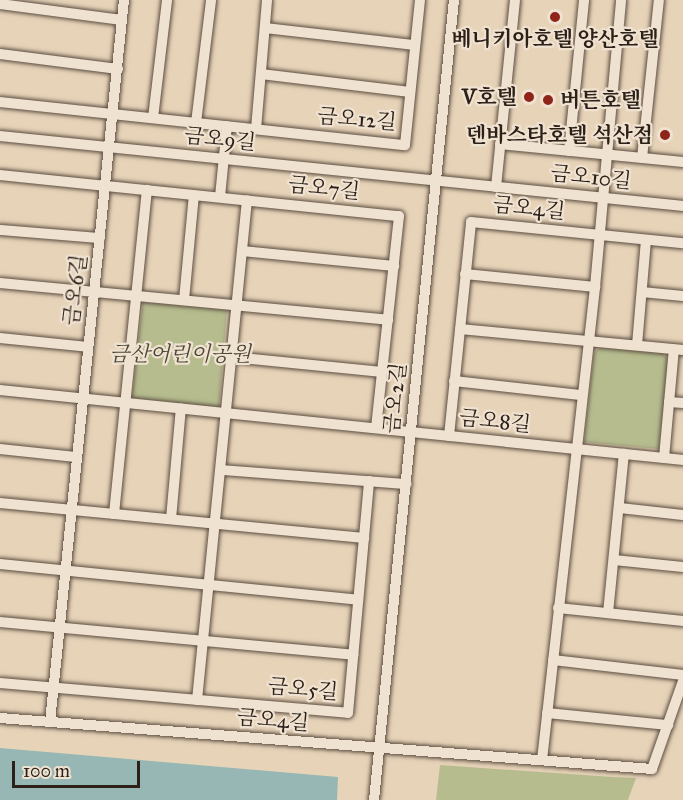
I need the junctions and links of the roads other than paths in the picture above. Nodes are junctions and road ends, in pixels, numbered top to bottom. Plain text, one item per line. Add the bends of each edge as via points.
1 (124, 0) edge
2 (166, 0) edge
3 (211, 0) edge
4 (267, 0) edge
5 (420, 0) edge
6 (454, 0) edge
7 (515, 0) edge
8 (584, 0) edge
9 (621, 0) edge
10 (659, 0) edge
11 (0, 4) edge
12 (122, 20) junction
13 (265, 27) junction
14 (415, 45) junction
15 (0, 54) edge
16 (118, 69) junction
17 (261, 74) junction
18 (410, 92) junction
19 (0, 102) edge
20 (114, 114) junction
21 (153, 118) junction
22 (196, 123) junction
23 (227, 126) junction
24 (256, 129) junction
25 (0, 136) edge
26 (500, 144) junction
27 (111, 148) junction
28 (569, 151) junction
29 (606, 154) junction
30 (642, 158) junction
31 (224, 159) junction
32 (683, 162) edge
33 (0, 175) edge
34 (436, 181) junction
35 (106, 186) junction
36 (496, 187) junction
37 (147, 190) junction
38 (194, 195) junction
39 (220, 197) junction
40 (602, 198) junction
41 (247, 200) junction
42 (683, 206) edge
43 (0, 230) edge
44 (599, 235) junction
45 (100, 238) junction
46 (646, 240) junction
47 (683, 243) edge
48 (242, 251) junction
49 (394, 266) junction
50 (465, 274) junction
51 (0, 283) edge
52 (595, 287) junction
53 (94, 292) junction
54 (642, 292) junction
55 (137, 296) junction
56 (683, 296) edge
57 (184, 300) junction
58 (237, 305) junction
59 (388, 320) junction
60 (460, 329) junction
61 (0, 338) edge
62 (586, 340) junction
63 (637, 345) junction
64 (88, 347) junction
65 (679, 349) edge
66 (232, 357) junction
67 (382, 372) junction
68 (454, 381) junction
69 (0, 390) edge
70 (580, 395) junction
71 (82, 398) junction
72 (669, 402) junction
73 (127, 403) junction
74 (683, 403) edge
75 (181, 408) junction
76 (226, 413) junction
77 (376, 428) junction
78 (411, 432) junction
79 (449, 436) junction
80 (574, 448) junction
81 (0, 449) edge
82 (624, 454) junction
83 (76, 457) junction
84 (664, 458) junction
85 (683, 460) edge
86 (222, 470) junction
87 (369, 481) junction
88 (406, 484) junction
89 (0, 503) edge
90 (620, 508) junction
91 (71, 510) junction
92 (114, 514) junction
93 (683, 515) edge
94 (171, 519) junction
95 (216, 524) junction
96 (364, 538) junction
97 (614, 560) junction
98 (0, 564) edge
99 (683, 567) edge
100 (65, 570) junction
101 (209, 585) junction
102 (358, 600) junction
103 (558, 608) junction
104 (608, 613) junction
105 (683, 621) edge
106 (0, 622) edge
107 (59, 627) junction
108 (203, 641) junction
109 (353, 655) junction
110 (553, 660) junction
111 (683, 675) edge
112 (683, 681) edge
113 (0, 683) edge
114 (53, 688) junction
115 (197, 700) junction
116 (547, 713) junction
117 (0, 718) edge
118 (50, 722) junction
119 (668, 725) junction
120 (380, 748) junction
121 (542, 760) junction
122 (374, 800) edge

1 - 12 street
2 - 21 street
3 - 22 street
4 - 13 street
5 - 14 street, 금오12길
6 - 34 street, 금오2길
7 - 26 street
8 - 28 street, 금오10길
9 - 29 street
10 - 30 street, 금오10길
11 - 12 street
12 - 16 street
13 - 14 street
13 - 17 street
14 - 18 street, 금오12길
15 - 16 street
16 - 20 street
17 - 18 street, 금오12길
17 - 24 street
18 - 24 street, 금오12길 via 405,145
19 - 20 street, 금오12길
20 - 21 street, 금오12길
20 - 27 street, 금오6길
21 - 22 street, 금오12길
22 - 23 street, 금오12길
23 - 24 street, 금오12길
23 - 31 street
25 - 27 street, 금오9길
26 - 28 street, 금오10길
26 - 36 street
27 - 31 street, 금오9길
27 - 35 street, 금오6길
28 - 29 street, 금오10길
29 - 30 street, 금오10길
29 - 40 street
30 - 32 street, 금오10길
31 - 34 street, 금오9길
31 - 39 street
33 - 35 street, 금오7길
34 - 36 street, 금오10길
34 - 78 street, 금오2길
35 - 37 street, 금오7길
35 - 45 street, 금오6길
36 - 40 street, 금오10길
37 - 38 street, 금오7길
37 - 55 street
38 - 39 street, 금오7길
38 - 57 street
39 - 41 street, 금오7길
40 - 42 street, 금오10길
40 - 44 street
41 - 48 street
41 - 49 street, 금오7길 via 399,216
43 - 45 street
44 - 46 street, 금오4길
44 - 50 street, 금오4길 via 471,222
44 - 52 street
45 - 53 street, 금오6길
46 - 47 street, 금오4길
46 - 54 street
48 - 49 street
48 - 58 street
49 - 59 street, 금오7길
50 - 52 street
50 - 60 street, 금오4길
51 - 53 street
52 - 62 street
53 - 55 street
53 - 64 street, 금오6길
54 - 56 street
54 - 63 street
55 - 57 street
55 - 73 street
57 - 58 street
58 - 59 street
58 - 66 street
59 - 67 street, 금오7길
60 - 62 street
60 - 68 street, 금오4길
61 - 64 street
62 - 63 street
62 - 70 street
63 - 65 street
64 - 71 street, 금오6길
65 - 72 street
66 - 67 street
66 - 76 street
67 - 77 street, 금오7길
68 - 70 street
68 - 79 street, 금오4길
69 - 71 street
70 - 80 street
71 - 73 street
71 - 83 street
72 - 74 street
72 - 84 street
73 - 75 street
73 - 92 street
75 - 76 street
75 - 94 street
76 - 77 street
76 - 86 street
77 - 78 street
78 - 79 street, 금오8길
78 - 88 street, 금오2길
79 - 80 street, 금오8길
80 - 82 street, 금오8길
80 - 103 street
81 - 83 street
82 - 84 street, 금오8길
82 - 90 street
83 - 91 street
84 - 85 street, 금오8길
86 - 87 street
86 - 95 street
87 - 88 street
87 - 96 street, 금오5길
88 - 120 street, 금오2길
89 - 91 street
90 - 93 street
90 - 97 street
91 - 92 street
91 - 100 street
92 - 94 street
94 - 95 street
95 - 96 street
95 - 101 street
96 - 102 street, 금오5길
97 - 99 street
97 - 104 street
98 - 100 street
100 - 101 street
100 - 107 street
101 - 102 street
101 - 108 street
102 - 109 street, 금오5길
103 - 104 street
103 - 110 street
104 - 105 street
106 - 107 street, 금오5길
107 - 108 street, 금오5길
107 - 114 street
108 - 109 street, 금오5길
108 - 115 street
109 - 115 street, 금오5길 via 348,712
110 - 111 street
110 - 116 street
112 - 119 street, 금오4길
113 - 114 street, 금오5길
114 - 115 street, 금오5길
114 - 118 street
116 - 119 street
116 - 121 street
117 - 118 street, 금오4길
118 - 120 street, 금오4길
119 - 121 street, 금오4길 via 652,769
120 - 121 street, 금오4길
120 - 122 street, 금오2길

